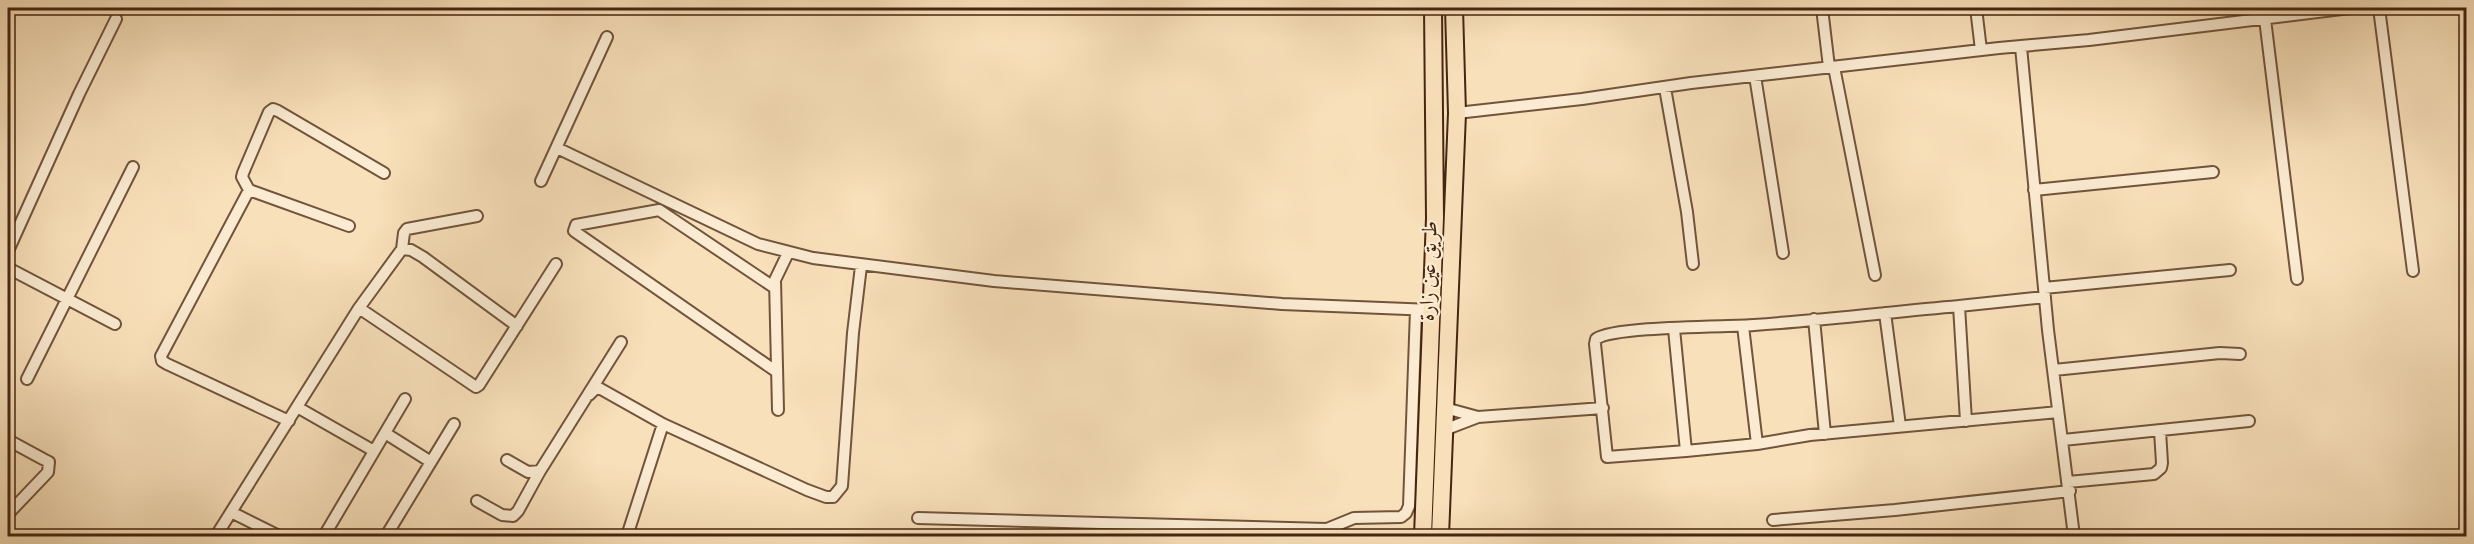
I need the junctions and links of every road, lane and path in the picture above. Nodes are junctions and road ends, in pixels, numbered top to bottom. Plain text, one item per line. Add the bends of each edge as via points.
1 (1433, 8) edge
2 (1454, 8) edge
3 (1822, 8) edge
4 (1976, 8) edge
5 (2350, 8) edge
6 (2379, 8) edge
7 (2265, 18) junction
8 (116, 19) dead end
9 (607, 38) dead end
10 (2021, 47) junction
11 (1982, 50) junction
12 (1832, 67) junction
13 (1755, 76) junction
14 (1665, 88) junction
15 (1457, 113) junction
16 (557, 148) junction
17 (134, 167) dead end
18 (2213, 172) dead end
19 (384, 173) dead end
20 (541, 181) dead end
21 (249, 190) junction
22 (2034, 190) junction
23 (477, 216) dead end
24 (349, 226) dead end
25 (402, 249) junction
26 (8, 251) edge
27 (788, 253) junction
28 (1783, 253) dead end
29 (556, 264) dead end
30 (1693, 264) dead end
31 (861, 266) junction
32 (8, 268) edge
33 (2230, 270) dead end
34 (2413, 271) dead end
35 (1875, 275) dead end
36 (2297, 279) dead end
37 (775, 288) junction
38 (2044, 292) junction
39 (66, 298) junction
40 (1959, 306) junction
41 (359, 309) junction
42 (1424, 310) junction
43 (1885, 313) junction
44 (1814, 319) junction
45 (115, 324) dead end
46 (517, 326) junction
47 (1743, 326) junction
48 (1674, 329) junction
49 (621, 342) dead end
50 (2240, 354) dead end
51 (2054, 370) junction
52 (777, 372) junction
53 (27, 379) dead end
54 (589, 395) junction
55 (405, 399) dead end
56 (297, 407) junction
57 (1445, 408) junction
58 (1604, 408) junction
59 (778, 410) dead end
60 (2058, 412) junction
61 (1478, 417) junction
62 (289, 421) junction
63 (1966, 421) junction
64 (2249, 421) dead end
65 (454, 424) dead end
66 (663, 424) junction
67 (1900, 426) junction
68 (1444, 430) junction
69 (2160, 431) junction
70 (385, 433) junction
71 (1825, 434) junction
72 (8, 440) edge
73 (2063, 440) junction
74 (1757, 444) junction
75 (374, 451) junction
76 (1686, 451) junction
77 (507, 460) dead end
78 (431, 462) junction
79 (540, 471) junction
80 (2069, 486) junction
81 (477, 501) dead end
82 (231, 512) junction
83 (8, 514) edge
84 (918, 518) dead end
85 (1773, 520) dead end
86 (216, 537) edge
87 (279, 537) edge
88 (324, 537) edge
89 (386, 537) edge
90 (627, 537) edge
91 (1423, 537) edge
92 (1440, 537) edge
93 (2074, 537) edge

1 - 42 main road, طريق عين زارة via 1436,171
2 - 15 main road, طريق عين زارة
3 - 12 street
4 - 11 street
5 - 7 street
6 - 34 street
7 - 10 street
7 - 36 street
8 - 26 street via 78,93
9 - 16 street
10 - 11 street
10 - 22 street
11 - 12 street
12 - 13 street
12 - 35 street
13 - 14 street
13 - 28 street
14 - 15 street
14 - 30 street
15 - 57 main road, طريق عين زارة
16 - 20 street
16 - 27 street via 758,244
17 - 39 street
18 - 22 street
19 - 21 street via 273,109 243,173
21 - 24 street
21 - 62 street via 161,356 167,364
22 - 38 street
23 - 25 street via 407,229
25 - 41 street
25 - 46 street via 423,257
27 - 31 street
27 - 37 street via 774,280
29 - 46 street
31 - 42 street via 1259,302
31 - 66 street via 842,486 833,496 807,490
32 - 39 street
33 - 38 street
37 - 52 street
37 - 52 street via 659,210 576,225 574,231
38 - 40 street
38 - 51 street
39 - 45 street
39 - 53 street
40 - 43 street
40 - 63 street
41 - 46 street via 476,387
41 - 56 street
42 - 84 street via 1409,506 1401,517 1354,518 1327,529
42 - 91 main road, طريق عين زارة
43 - 44 street
43 - 67 street
44 - 47 street
44 - 71 street
47 - 48 street
47 - 74 street
48 - 58 street via 1610,334 1596,339
48 - 76 street
49 - 54 street
50 - 51 street
51 - 60 street
52 - 59 street
54 - 66 street via 599,388
54 - 79 street
55 - 70 street
56 - 62 street
56 - 75 street
57 - 61 street
57 - 68 main road, طريق عين زارة
58 - 61 street
58 - 76 street via 1608,457
60 - 63 street
60 - 73 street
61 - 68 street
62 - 82 street
63 - 67 street
64 - 69 street
65 - 78 street
66 - 90 street
67 - 71 street
68 - 92 main road, طريق عين زارة
69 - 73 street
69 - 80 street via 2162,463 2154,474
70 - 75 street
70 - 78 street
71 - 74 street
72 - 83 street via 49,462 50,467
73 - 80 street
74 - 76 street
75 - 88 street
77 - 79 street via 528,472
78 - 89 street
79 - 81 street via 513,516 502,515
80 - 85 street
80 - 93 street
82 - 86 street
82 - 87 street

